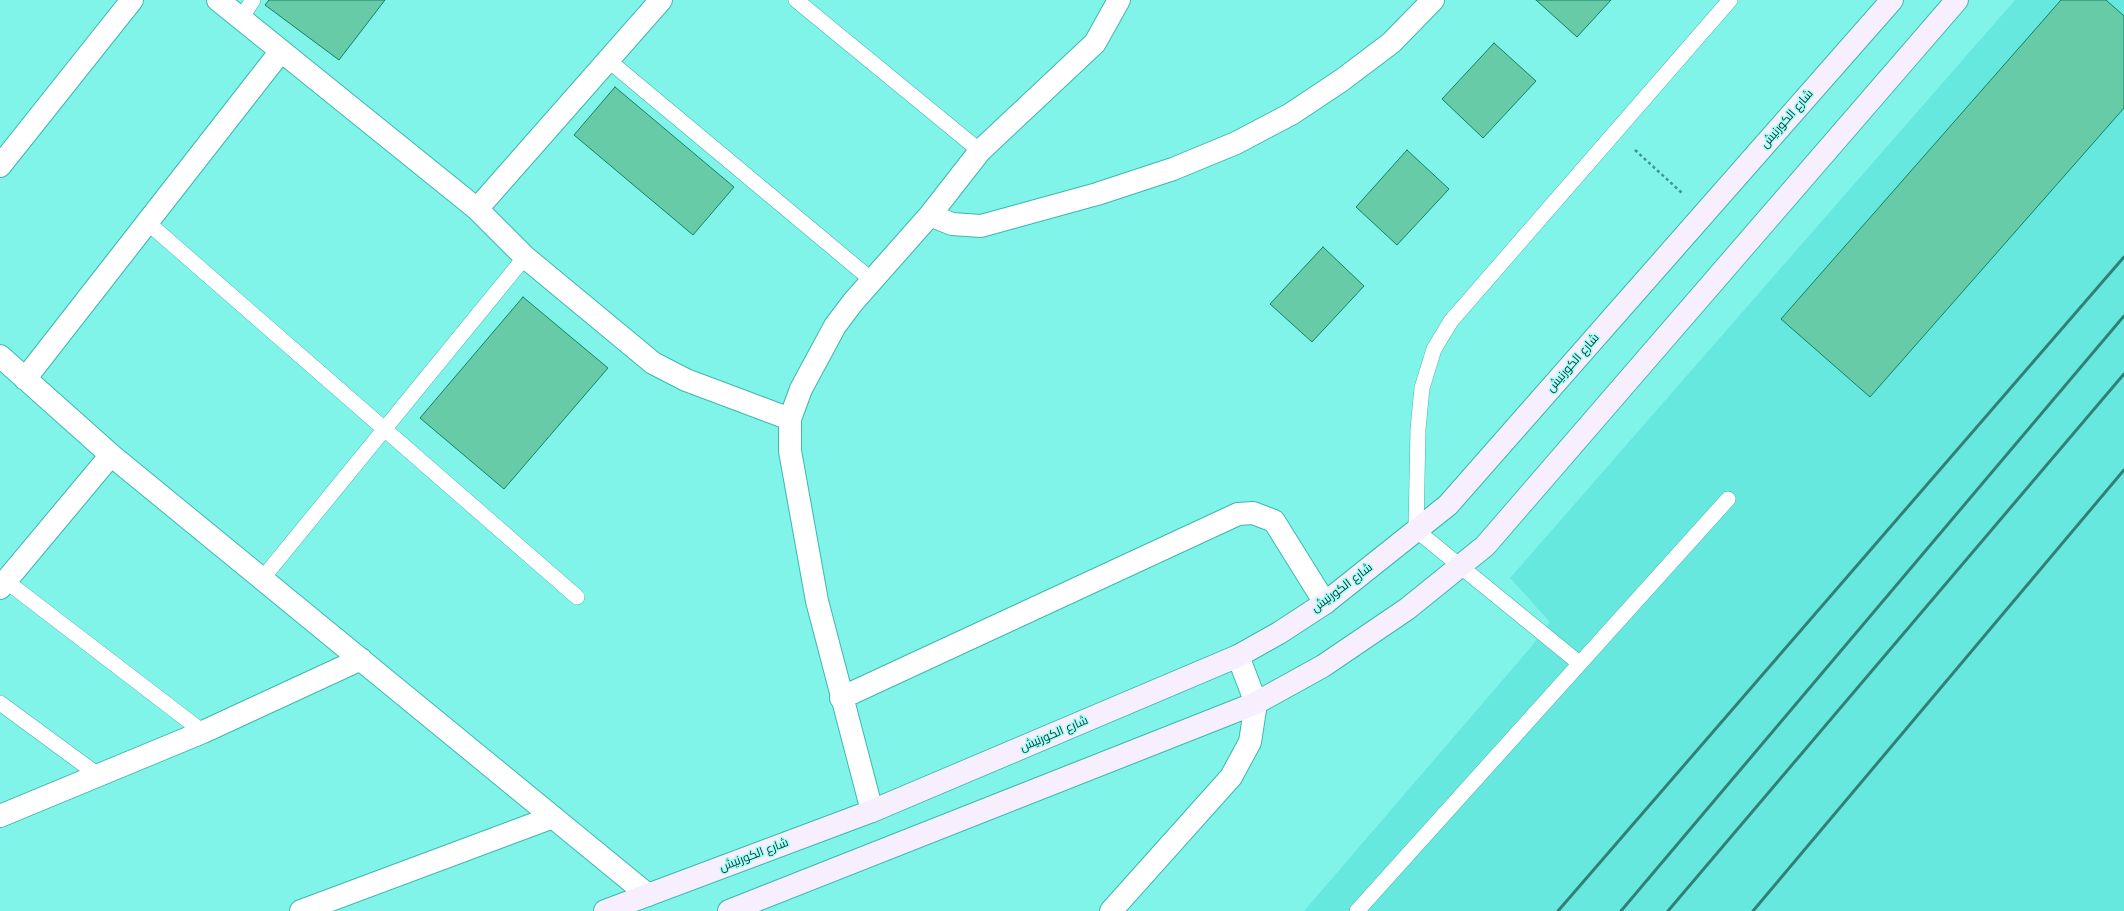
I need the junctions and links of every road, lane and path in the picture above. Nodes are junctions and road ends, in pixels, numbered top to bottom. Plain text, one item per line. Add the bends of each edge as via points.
1 (132, 0) edge
2 (218, 0) edge
3 (253, 0) edge
4 (661, 0) edge
5 (796, 0) edge
6 (1120, 0) edge
7 (1433, 0) edge
8 (1730, 0) edge
9 (1892, 0) edge
10 (1957, 0) edge
11 (241, 18) junction
12 (281, 51) junction
13 (608, 60) junction
14 (1615, 132) junction
15 (980, 151) junction
16 (0, 166) edge
17 (476, 210) junction
18 (1704, 213) junction
19 (930, 215) junction
20 (147, 222) junction
21 (525, 257) junction
22 (873, 281) junction
23 (0, 356) edge
24 (25, 379) junction
25 (790, 419) junction
26 (385, 429) junction
27 (111, 455) junction
28 (1728, 499) dead end
29 (1416, 530) junction
30 (1460, 567) junction
31 (262, 579) junction
32 (3, 585) edge
33 (577, 597) dead end
34 (1325, 603) junction
35 (1238, 656) junction
36 (360, 659) junction
37 (1579, 663) junction
38 (841, 698) junction
39 (0, 703) edge
40 (1256, 703) junction
41 (203, 732) junction
42 (98, 775) junction
43 (872, 811) junction
44 (0, 816) edge
45 (553, 817) junction
46 (648, 895) junction
47 (301, 911) edge
48 (605, 911) edge
49 (728, 911) edge
50 (1111, 911) edge
51 (1357, 911) edge

1 - 16 street
2 - 11 street
3 - 11 lane
4 - 13 street
5 - 15 lane
6 - 15 street via 1095,43
7 - 19 street via 1391,43 1342,80 1291,114 1229,146 1173,169 1097,194 981,226 952,224
8 - 14 lane
9 - 18 street, شارع الكورنيش
10 - 30 street via 1485,546
11 - 12 street
12 - 17 street
12 - 20 street
13 - 17 street
13 - 22 lane
14 - 18 path
14 - 29 lane via 1451,321 1434,349 1422,388
15 - 19 street
17 - 21 street
18 - 29 street, شارع الكورنيش via 1448,505
19 - 22 street
20 - 24 street
20 - 26 lane
21 - 25 street via 653,363 686,380
21 - 26 lane
22 - 25 street via 835,326 801,389
23 - 24 street
24 - 27 street
25 - 38 street via 790,451 815,594
26 - 31 lane
26 - 33 lane
27 - 31 street
27 - 32 street
28 - 37 lane
29 - 30 lane
29 - 34 street, شارع الكورنيش
30 - 37 lane
30 - 40 street via 1407,609 1323,666
31 - 36 street
32 - 41 lane
34 - 35 street, شارع الكورنيش
34 - 38 street via 1274,521 1253,513 1238,514
35 - 40 street
35 - 43 street, شارع الكورنيش
36 - 41 street
36 - 45 street
37 - 51 lane
38 - 43 street
39 - 42 lane
40 - 49 street
40 - 50 street via 1250,742 1231,777
41 - 42 street
42 - 44 street
43 - 46 street, شارع الكورنيش
45 - 46 street
45 - 47 street
46 - 48 street, شارع الكورنيش

